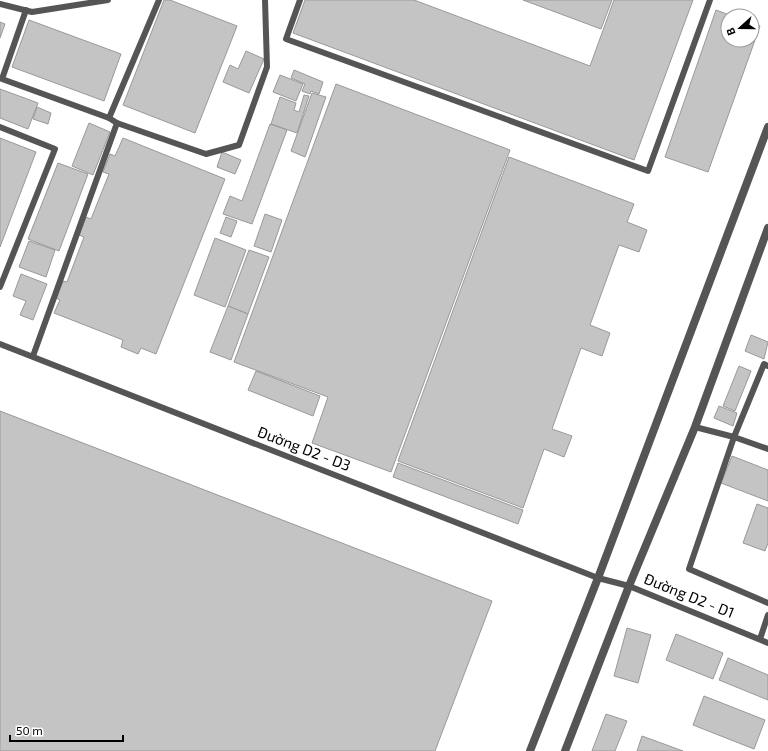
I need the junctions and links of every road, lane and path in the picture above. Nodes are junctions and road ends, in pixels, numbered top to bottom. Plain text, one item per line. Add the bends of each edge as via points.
1 (108, 0) edge
2 (159, 0) edge
3 (264, 0) edge
4 (300, 0) edge
5 (710, 0) edge
6 (76, 2) edge
7 (0, 4) edge
8 (26, 10) junction
9 (109, 118) junction
10 (117, 123) junction
11 (0, 127) edge
12 (768, 127) edge
13 (768, 228) edge
14 (1, 284) edge
15 (0, 344) edge
16 (33, 356) junction
17 (768, 366) edge
18 (695, 427) junction
19 (734, 437) junction
20 (768, 449) edge
21 (598, 578) junction
22 (629, 586) junction
23 (768, 603) edge
24 (768, 615) edge
25 (760, 639) junction
26 (768, 643) edge
27 (530, 751) edge
28 (565, 751) edge

1 - 6 lane
2 - 9 lane
3 - 10 lane via 268,67 239,145 206,154
4 - 5 lane via 286,39 648,171
6 - 8 lane via 32,12
7 - 8 lane
8 - 9 lane via 2,79
9 - 10 lane
10 - 16 lane
11 - 14 lane via 55,149
12 - 21 street
13 - 18 street
15 - 16 lane, Đường D2 - D3
16 - 21 lane, Đường D2 - D3
17 - 19 lane via 764,364
18 - 19 lane
18 - 22 street
19 - 20 lane
19 - 23 lane via 689,569
21 - 22 lane, Đường D2 - D1
21 - 27 street
22 - 25 lane, Đường D2 - D1
22 - 28 street
24 - 25 lane
25 - 26 lane, Đường D2 - D1

